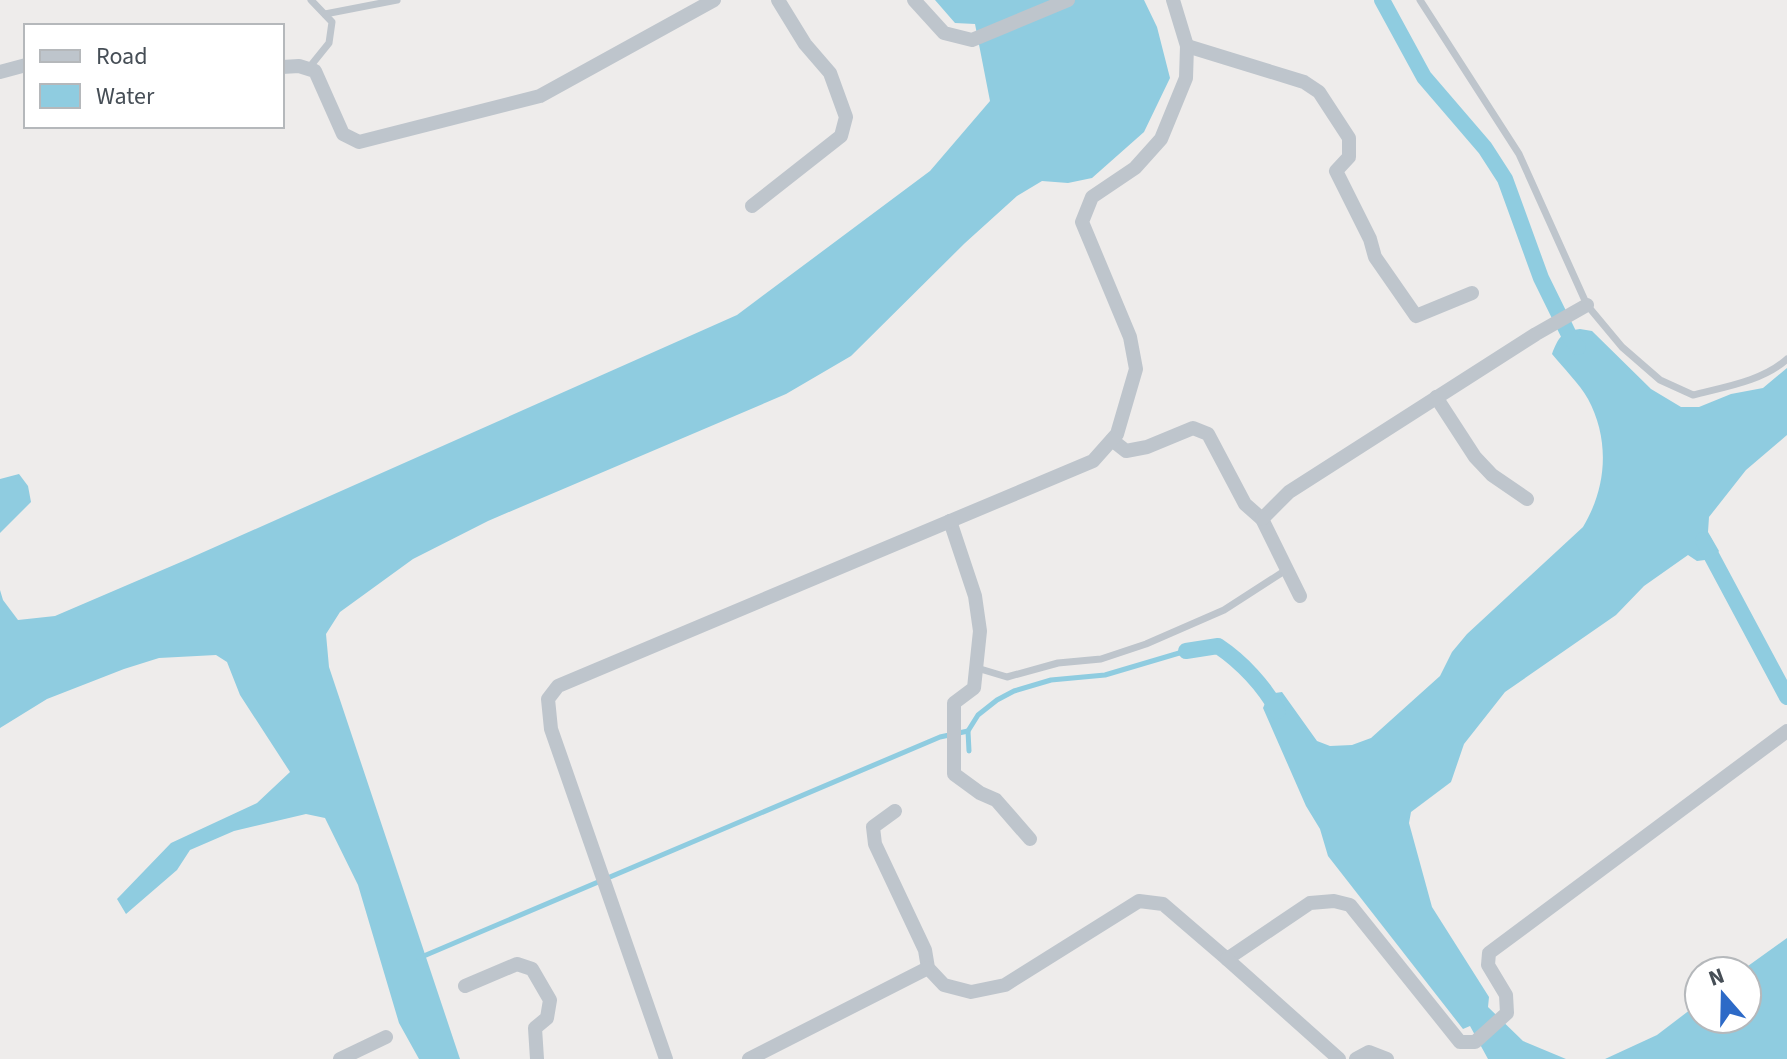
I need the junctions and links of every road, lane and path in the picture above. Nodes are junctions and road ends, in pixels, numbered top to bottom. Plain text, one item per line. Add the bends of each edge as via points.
1 (311, 0) edge
2 (397, 0) edge
3 (714, 0) edge
4 (778, 0) edge
5 (914, 0) edge
6 (1068, 0) edge
7 (1173, 0) edge
8 (1420, 0) edge
9 (325, 14) junction
10 (1187, 46) junction
11 (24, 66) edge
12 (284, 67) edge
13 (308, 69) junction
14 (0, 72) edge
15 (752, 206) dead end
16 (1472, 293) dead end
17 (1587, 306) junction
18 (1787, 359) edge
19 (1436, 397) junction
20 (1112, 440) junction
21 (1527, 499) dead end
22 (1262, 519) junction
23 (950, 521) junction
24 (1286, 569) junction
25 (1300, 596) dead end
26 (977, 668) junction
27 (1787, 731) edge
28 (895, 811) dead end
29 (1030, 839) dead end
30 (1227, 959) junction
31 (928, 968) junction
32 (465, 986) dead end
33 (386, 1037) dead end
34 (340, 1059) edge
35 (537, 1059) edge
36 (666, 1059) edge
37 (749, 1059) edge
38 (1339, 1059) edge
39 (1356, 1059) edge
40 (1387, 1059) edge

1 - 9 lane
2 - 9 lane
3 - 13 street via 540,96 359,142 343,134 315,71
4 - 15 street via 830,73 846,117 841,136
5 - 6 street via 944,33 972,40
7 - 10 street
8 - 17 lane via 1519,154
9 - 13 lane via 332,22 329,43
10 - 16 street via 1304,82 1319,92 1349,138 1349,157 1336,171 1375,257 1416,316
10 - 20 street via 1186,78 1161,139 1135,168 1092,197 1082,222 1130,337 1136,369
11 - 14 street
12 - 13 street
17 - 18 lane via 1660,380 1693,395 1741,382
17 - 19 street
19 - 21 street via 1475,457
19 - 22 street via 1289,492
20 - 22 street via 1126,451 1193,428 1208,434 1245,504
20 - 23 street via 1093,461
22 - 24 street
23 - 26 street via 975,596 980,631
23 - 36 street via 558,686 548,699 551,729
24 - 25 street
24 - 26 lane via 1224,610 1101,659 1058,663 1007,677
26 - 29 street via 974,688 954,703 954,774 996,800
27 - 30 street via 1489,953 1488,965 1506,995 1507,1013 1475,1042 1460,1042 1350,905 1310,903
28 - 31 street via 873,827 875,844 925,950
30 - 31 street via 1163,904 1139,901 1005,985 971,992 944,985
30 - 38 street
31 - 37 street
32 - 35 street via 517,964 532,969 550,1000 547,1018 535,1028
33 - 34 street
39 - 40 street via 1369,1052

